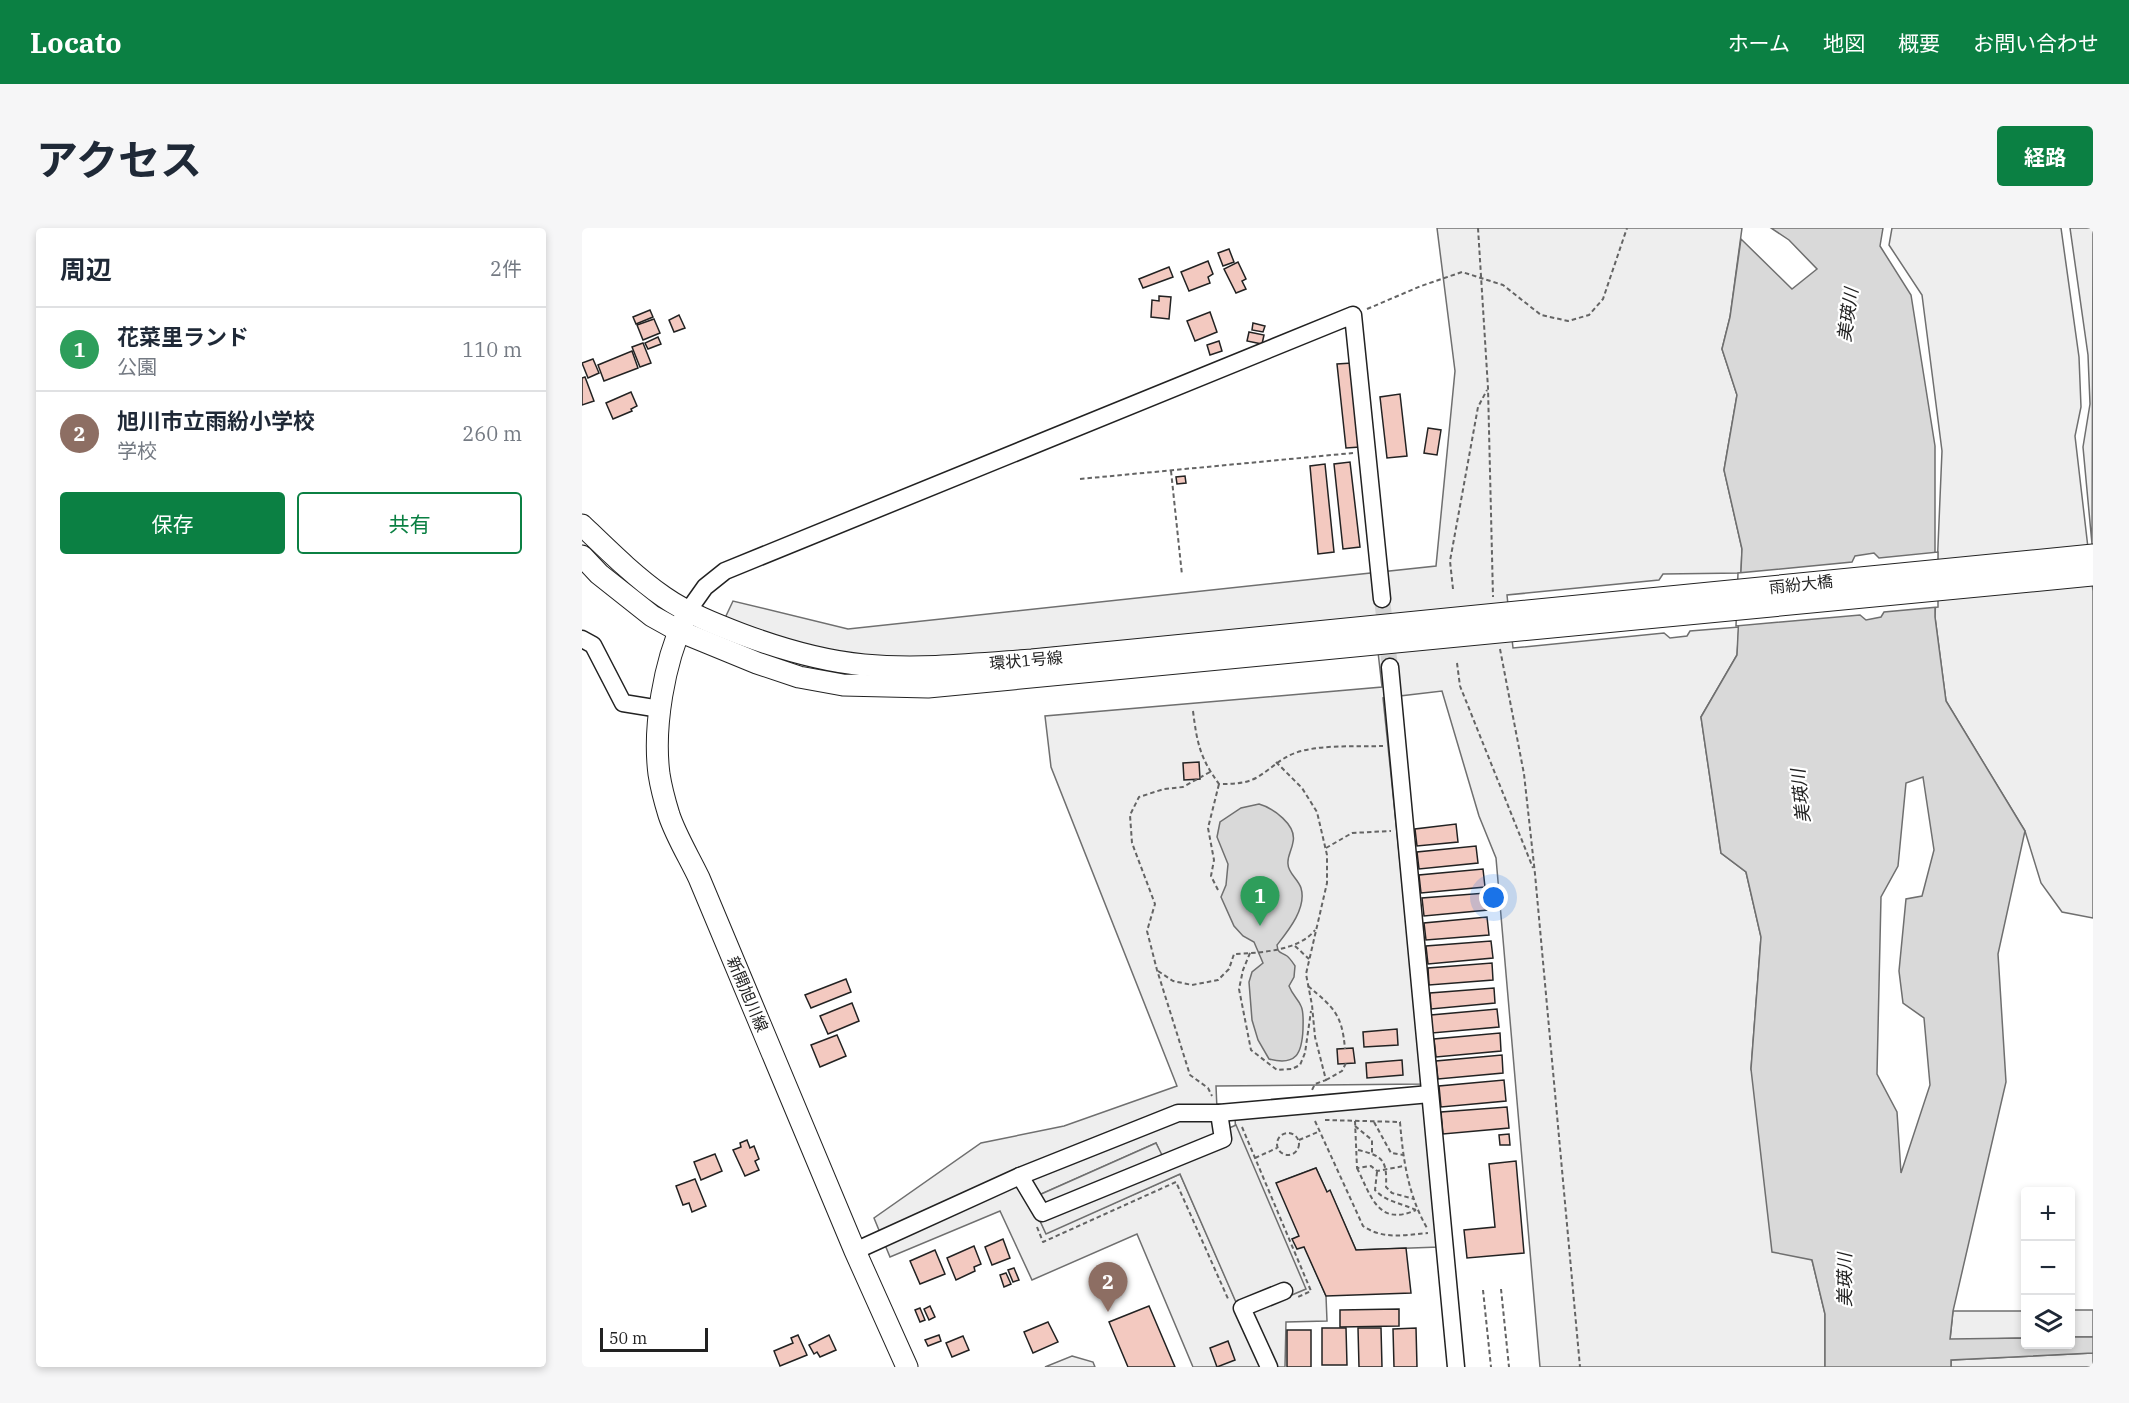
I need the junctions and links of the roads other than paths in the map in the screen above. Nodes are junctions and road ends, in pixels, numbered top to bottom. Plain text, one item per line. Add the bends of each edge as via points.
1 (582, 525) edge
2 (2093, 555) edge
3 (582, 556) edge
4 (2093, 575) edge
5 (1382, 599) tunnel mouth
6 (688, 611) junction
7 (1502, 623) junction
8 (679, 631) junction
9 (582, 639) edge
10 (1390, 667) tunnel mouth
11 (660, 709) junction
12 (1430, 1094) junction
13 (1219, 1116) junction
14 (1020, 1176) junction
15 (855, 1251) junction
16 (1289, 1295) road end
17 (907, 1367) edge
18 (1269, 1367) edge
19 (1456, 1367) edge

1 - 6 main road, 環状1号線 via 620,562
2 - 7 main road, 雨紛大橋
3 - 8 main road, 環状1号線 via 652,616
4 - 7 main road, 雨紛大橋
5 - 6 street via 1353,315 725,571 705,587
6 - 7 main road, 環状1号線 via 763,642 814,657 863,665 929,667
6 - 8 main road, 新開旭川線
7 - 8 main road, 環状1号線 via 928,687 843,685 799,677
8 - 11 main road, 新開旭川線
9 - 11 street via 593,645 623,702
10 - 12 street
11 - 15 main road, 新開旭川線 via 659,775 670,817
12 - 13 street
12 - 19 street
13 - 14 street via 1178,1113
13 - 14 street via 1222,1139 1042,1213
14 - 15 street
15 - 17 main road, 新開旭川線
16 - 18 street via 1242,1308

